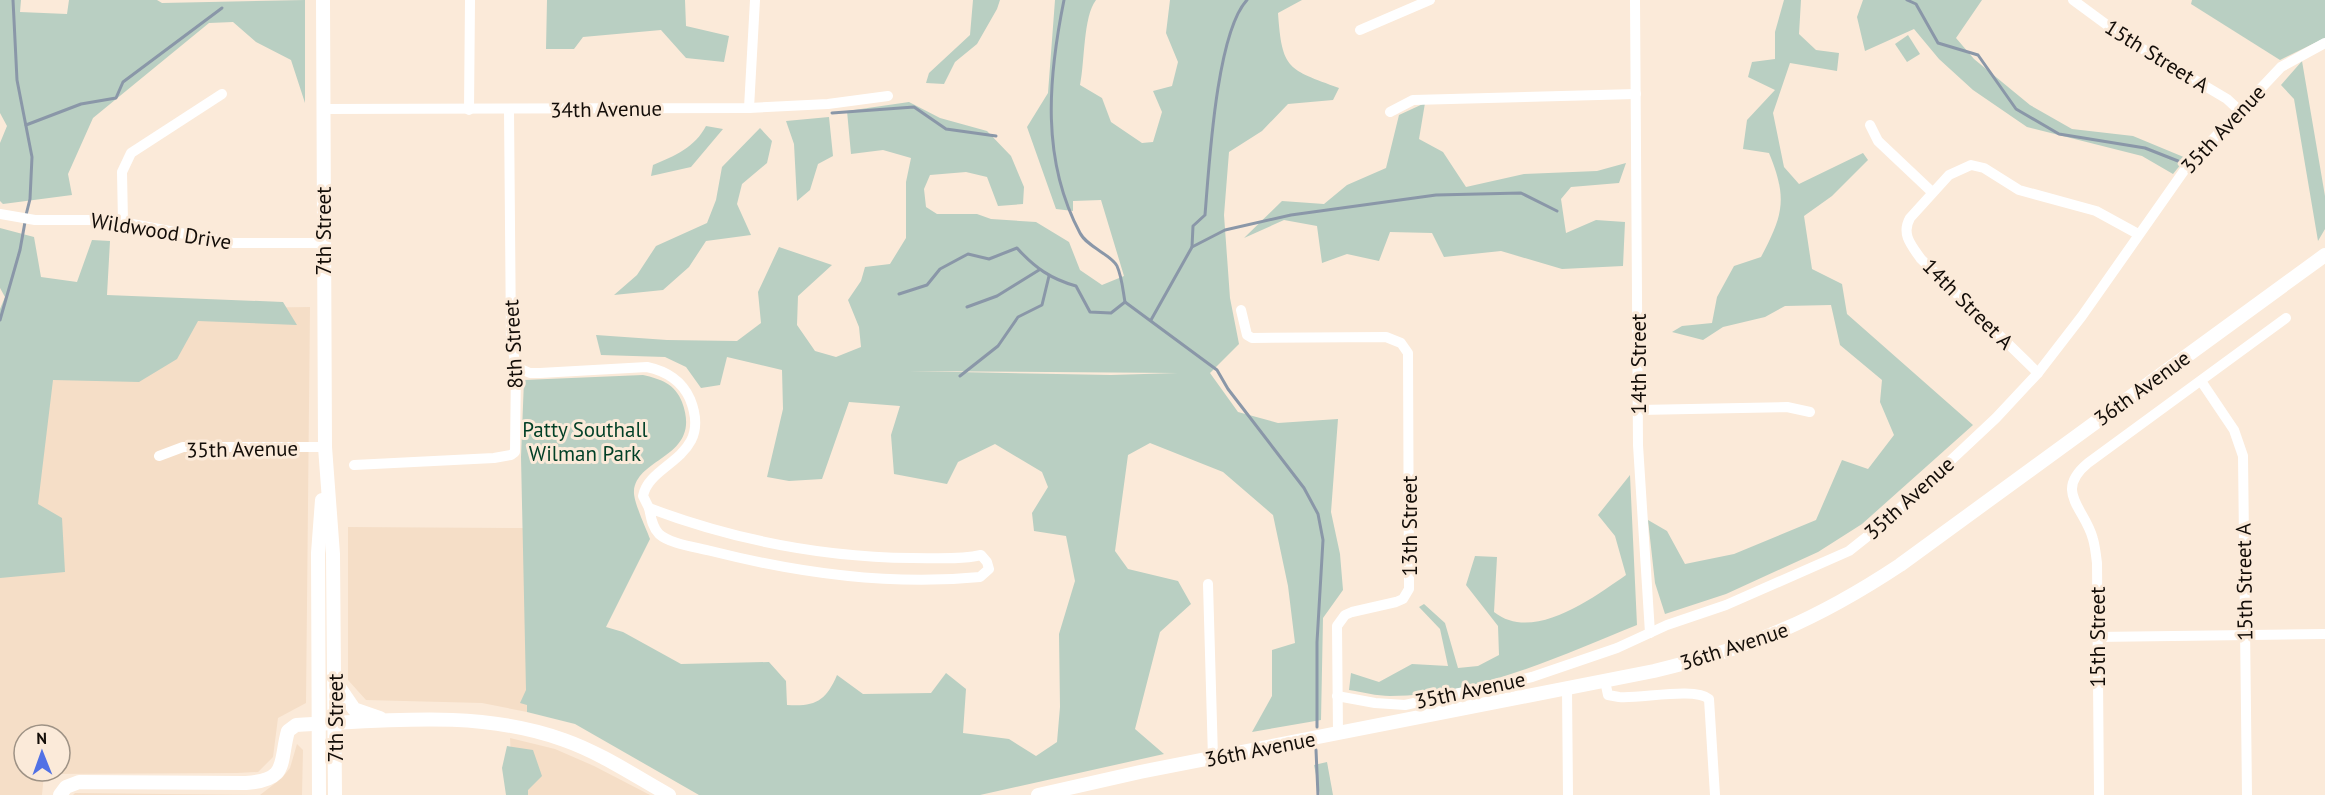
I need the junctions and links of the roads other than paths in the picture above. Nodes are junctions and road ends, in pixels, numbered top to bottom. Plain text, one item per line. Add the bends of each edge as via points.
1 (323, 0) edge
2 (470, 0) edge
3 (755, 0) edge
4 (1430, 0) edge
5 (1635, 0) edge
6 (2073, 0) edge
7 (1360, 30) dead end
8 (2325, 43) edge
9 (222, 94) dead end
10 (1636, 94) junction
11 (888, 96) dead end
12 (749, 108) junction
13 (323, 109) junction
14 (469, 110) junction
15 (509, 110) junction
16 (2240, 111) junction
17 (1390, 112) dead end
18 (1870, 125) dead end
19 (1932, 192) junction
20 (0, 214) edge
21 (123, 222) junction
22 (2138, 234) junction
23 (323, 243) junction
24 (2325, 255) edge
25 (1241, 310) dead end
26 (2286, 318) dead end
27 (516, 367) junction
28 (2038, 373) junction
29 (2201, 381) junction
30 (1639, 410) junction
31 (1809, 412) dead end
32 (325, 447) junction
33 (159, 456) dead end
34 (325, 462) junction
35 (354, 465) dead end
36 (2072, 484) joint
37 (649, 508) junction
38 (811, 551) junction
39 (799, 570) junction
40 (1208, 584) dead end
41 (1650, 633) junction
42 (2325, 634) edge
43 (2245, 635) junction
44 (2096, 637) junction
45 (334, 680) junction
46 (1605, 681) junction
47 (1568, 689) junction
48 (1337, 696) junction
49 (387, 721) junction
50 (318, 724) junction
51 (335, 724) junction
52 (1338, 734) junction
53 (1213, 758) junction
54 (60, 795) edge
55 (319, 795) edge
56 (335, 795) edge
57 (669, 795) edge
58 (1038, 795) edge
59 (1568, 795) edge
60 (1715, 795) edge
61 (2099, 795) edge
62 (2247, 795) edge

1 - 13 street, 7th Street
2 - 14 street
3 - 12 street
4 - 7 street
5 - 10 street, 14th Street
6 - 16 street, 15th Street A via 2126,39 2227,99
8 - 16 street, 35th Avenue via 2281,67
9 - 21 street via 131,153 122,172
10 - 17 street via 1413,100
10 - 30 street, 14th Street
11 - 12 street, 34th Avenue via 828,105
12 - 15 street, 34th Avenue
13 - 14 street, 34th Avenue
13 - 23 street, 7th Street
14 - 15 street, 34th Avenue
15 - 27 street, 8th Street via 511,340
16 - 22 street, 35th Avenue via 2186,168
18 - 19 street via 1878,141
19 - 22 street via 1957,169 1975,166 2019,190 2096,211
19 - 28 street, 14th Street A via 1911,218 1906,231 1911,246
20 - 21 street, Wildwood Drive via 35,220
21 - 23 street, Wildwood Drive via 224,242
22 - 28 street, 35th Avenue
23 - 32 street, 7th Street
24 - 46 street, 36th Avenue via 1946,533 1840,603 1784,632 1745,646 1674,667
25 - 48 street, 13th Street via 1247,335 1260,340 1386,337 1401,343 1408,353 1410,589 1396,602 1345,615 1337,626
26 - 29 street, 36th Avenue
27 - 35 street, 8th Street via 517,442 511,455
27 - 37 street via 530,373 647,367 680,383 693,409 691,441 678,458 646,485 642,496
28 - 41 street, 35th Avenue via 1978,435 1849,551 1786,581
29 - 36 street, 36th Avenue via 2088,463 2078,471
29 - 43 street, 15th Street A via 2234,430 2243,456
30 - 31 street via 1787,407
30 - 41 street, 14th Street
32 - 33 street, 35th Avenue via 183,447
32 - 34 street, 7th Street
34 - 45 street, 7th Street via 333,555
34 - 50 street, 7th Street via 318,553
36 - 44 street, 15th Street via 2074,502 2093,539 2097,562
37 - 38 street via 747,539
37 - 39 street via 654,528 666,538
38 - 39 street via 816,556 813,566
38 - 39 street via 872,557 981,555 989,569 980,577 904,579
40 - 53 street
41 - 48 street, 35th Avenue via 1532,677 1419,703 1391,705
42 - 43 street
43 - 44 street
43 - 62 street, 15th Street A
44 - 61 street, 15th Street
45 - 49 street via 354,709
45 - 51 street, 7th Street
46 - 47 street, 36th Avenue
46 - 60 street via 1608,695 1619,697 1709,699
47 - 52 street, 36th Avenue
47 - 59 street
48 - 52 street, 13th Street
49 - 51 street
49 - 57 street via 468,720 525,728 583,748
50 - 51 street
50 - 54 street via 291,727 283,764 266,781 79,782 66,787
50 - 55 street, 7th Street
51 - 56 street, 7th Street
52 - 53 street, 36th Avenue
53 - 58 street, 36th Avenue

